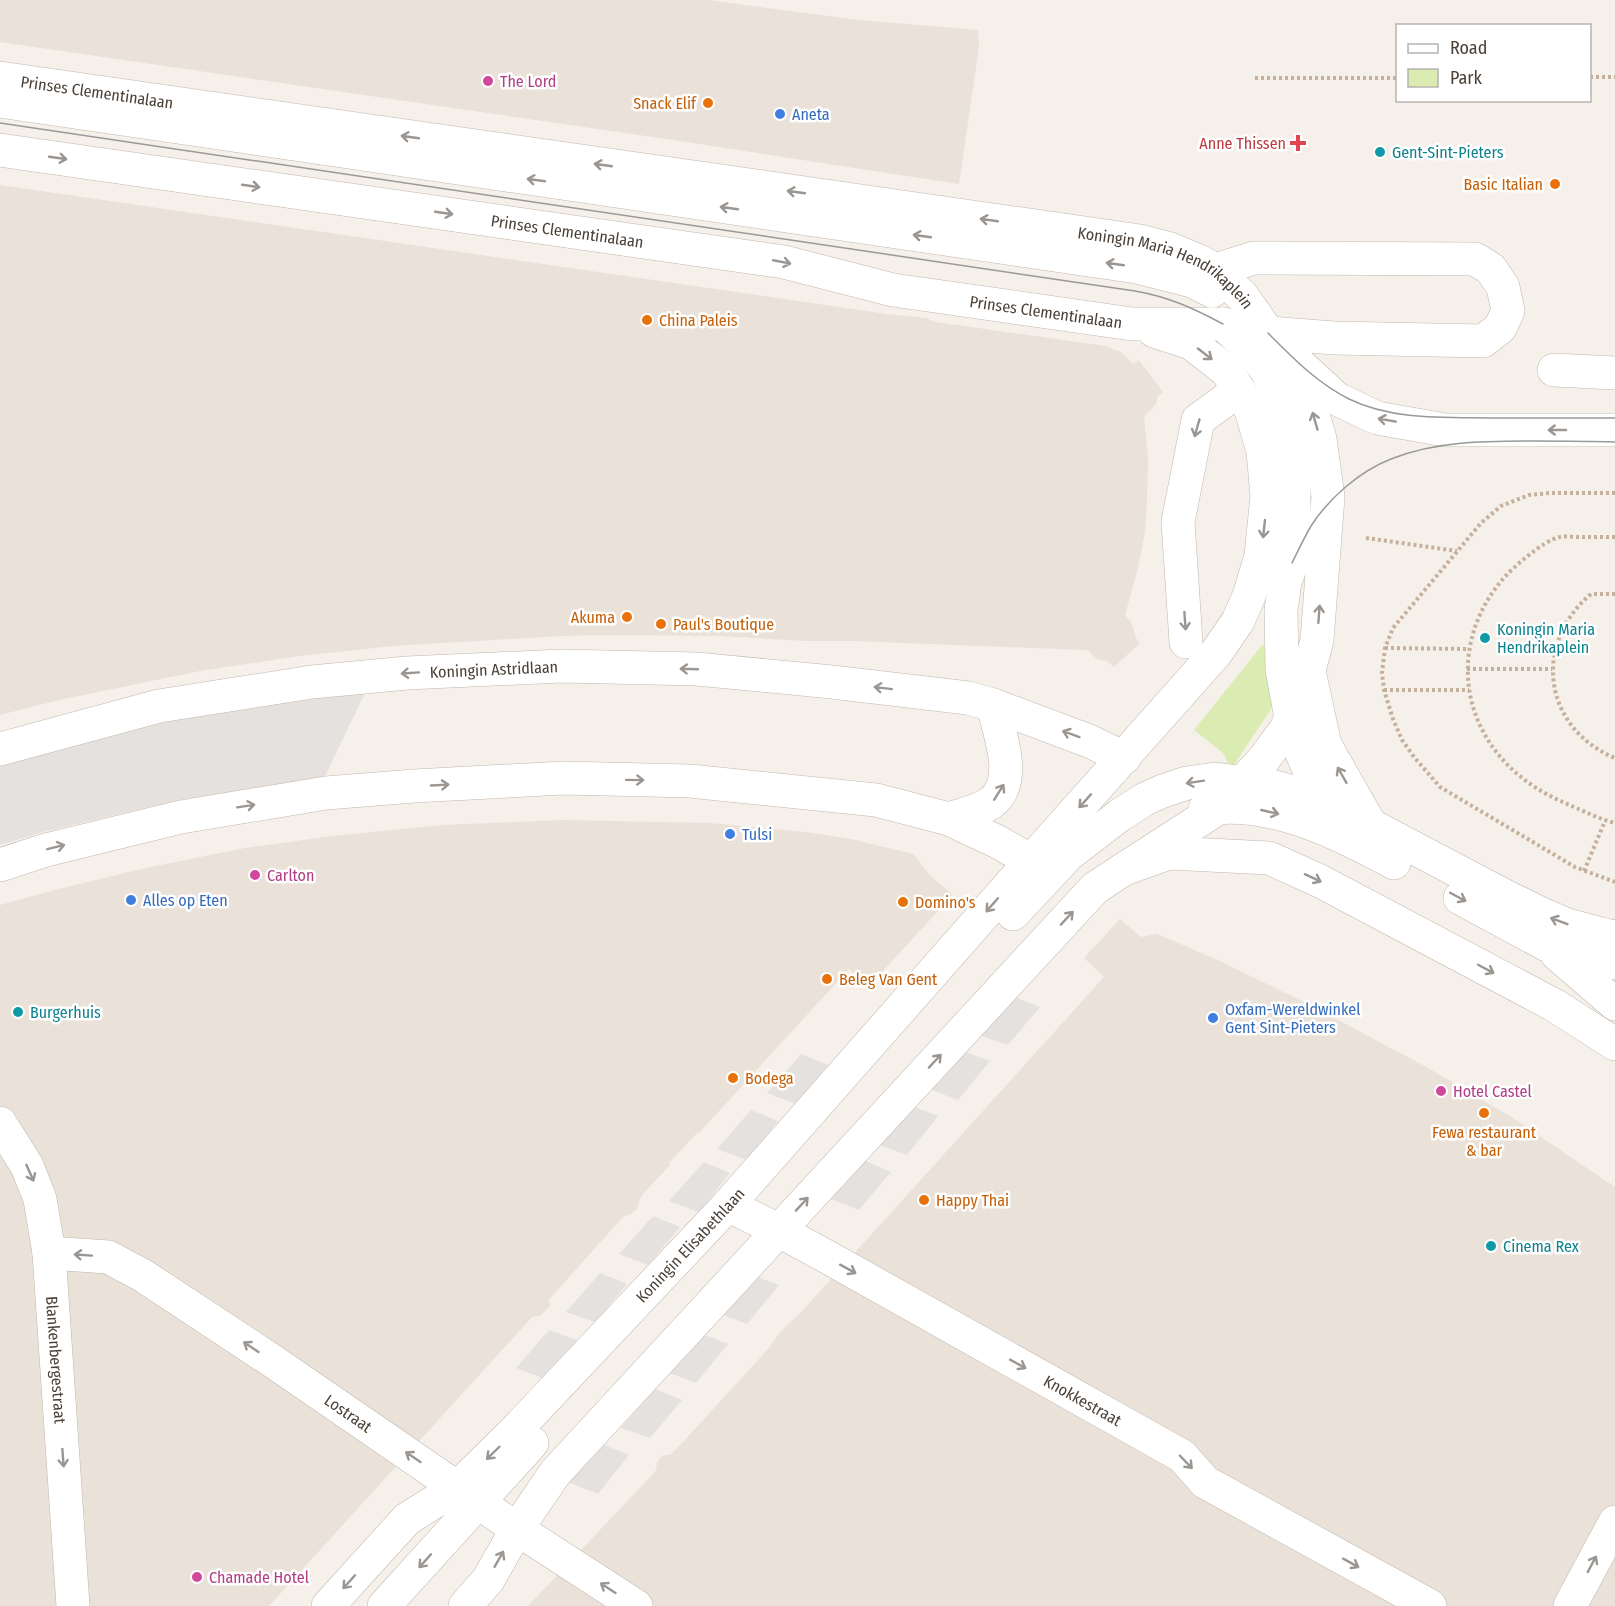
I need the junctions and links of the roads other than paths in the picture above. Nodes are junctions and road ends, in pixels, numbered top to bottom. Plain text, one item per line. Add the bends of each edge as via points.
1 (0, 78) edge
2 (0, 101) edge
3 (0, 150) edge
4 (1047, 229) joint
5 (1215, 270) junction
6 (1132, 324) junction
7 (1223, 324) junction
8 (1268, 333) junction
9 (1554, 370) dead end
10 (1615, 373) edge
11 (1239, 390) junction
12 (1615, 430) edge
13 (1186, 642) dead end
14 (1309, 672) junction
15 (993, 705) junction
16 (1291, 718) junction
17 (0, 749) edge
18 (1124, 758) junction
19 (1244, 782) junction
20 (1325, 801) junction
21 (1220, 807) junction
22 (949, 819) junction
23 (1371, 826) junction
24 (1388, 860) junction
25 (1031, 861) junction
26 (0, 865) edge
27 (1124, 869) junction
28 (1095, 888) joint
29 (1615, 937) edge
30 (1547, 945) junction
31 (1009, 948) dead end
32 (1615, 963) edge
33 (1615, 1004) edge
34 (1615, 1044) edge
35 (0, 1123) edge
36 (752, 1217) junction
37 (49, 1253) junction
38 (487, 1508) junction
39 (1615, 1522) edge
40 (73, 1606) edge
41 (328, 1606) edge
42 (384, 1606) edge
43 (413, 1606) edge
44 (465, 1606) edge
45 (636, 1606) edge
46 (1430, 1606) edge
47 (1570, 1606) edge

4 -> 1 street, Prinses Clementinalaan
8 -> 2 street via 1236,307 1192,280 1137,267
3 -> 6 street, Prinses Clementinalaan via 784,262 893,290
4 - 5 street, Koningin Maria Hendrikaplein via 1140,241 1180,253
5 - 8 street, Koningin Maria Hendrikaplein via 1243,297
5 - 8 street, Koningin Maria Hendrikaplein via 1254,258 1475,259 1491,269 1503,287 1508,311 1500,327 1483,341
6 - 7 street, Koningin Maria Hendrikaplein
6 -> 11 street via 1191,343 1227,371
7 - 8 street, Koningin Maria Hendrikaplein
7 - 16 street via 1267,371 1290,437 1294,532 1280,637
12 -> 8 street, Koningin Maria Hendrikaplein via 1444,430 1377,418 1337,399
14 -> 8 street, Koningin Maria Hendrikaplein via 1317,640 1328,497 1320,438 1308,398
9 - 10 street
11 -> 13 street via 1198,420 1178,522
11 -> 18 street via 1251,410 1263,451 1267,496 1261,556 1249,596 1238,621 1216,653
14 - 16 street, Koningin Maria Hendrikaplein
23 -> 14 street via 1325,745
15 -> 17 street, Koningin Astridlaan via 968,698 697,669 562,666 312,682 159,706
18 -> 15 street, Koningin Astridlaan
22 -> 15 street via 981,809 1003,788 1007,768
16 - 19 street, Koningin Maria Hendrikaplein
16 - 20 street
18 -> 25 street
19 - 20 street
19 - 21 street, Koningin Maria Hendrikaplein
19 -> 36 street via 1215,779 1163,791 1120,814 1068,855 936,994
20 - 23 street
20 - 24 street via 1345,824
21 -> 24 street via 1242,806 1300,820
21 - 27 street, Koningin Maria Hendrikaplein
21 - 31 street via 1191,811 1162,822 1113,849 1061,890
22 - 25 street
26 -> 22 street via 181,817 326,793 564,778 690,781 820,794 876,800
29 -> 23 street via 1546,916
24 -> 30 street
25 -> 36 street, Koningin Elisabethlaan
27 - 28 street, Koningin Maria Hendrikaplein
27 -> 34 street, Koningin Maria Hendrikaplein via 1169,853 1269,858 1554,1005
36 -> 28 street, Koningin Elisabethlaan
30 - 32 street via 1588,959
30 - 33 street
35 -> 37 street, Blankenbergestraat via 27,1166 40,1199
36 - 38 street
36 -> 38 street, Koningin Elisabethlaan via 515,1431
36 -> 46 street, Knokkestraat via 1182,1456 1205,1482
38 -> 37 street, Lostraat via 142,1275 108,1257
37 -> 40 street, Blankenbergestraat
38 -> 41 street, Koningin Elisabethlaan via 407,1519
38 -> 42 street
38 - 43 street
44 -> 38 street, Koningin Elisabethlaan via 488,1580
45 -> 38 street, Lostraat
47 -> 39 street

